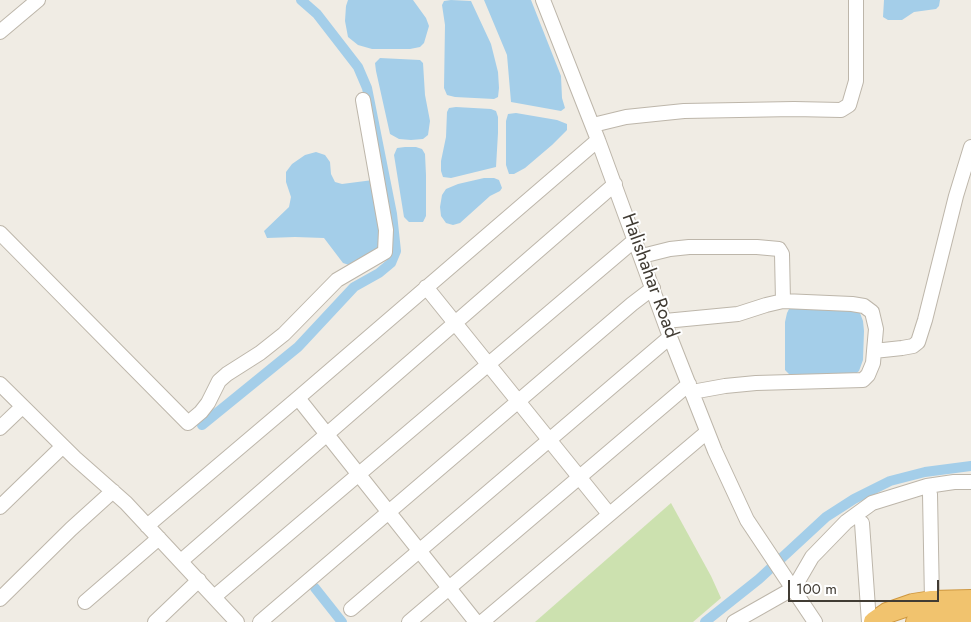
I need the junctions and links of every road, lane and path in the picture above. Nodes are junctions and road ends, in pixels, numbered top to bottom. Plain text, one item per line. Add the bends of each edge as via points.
1 (38, 0) edge
2 (543, 0) edge
3 (856, 0) edge
4 (0, 32) edge
5 (363, 100) dead end
6 (593, 125) junction
7 (598, 140) junction
8 (971, 147) edge
9 (615, 184) junction
10 (0, 233) edge
11 (636, 239) junction
12 (642, 256) junction
13 (426, 287) junction
14 (653, 288) junction
15 (783, 301) junction
16 (664, 321) junction
17 (455, 323) junction
18 (670, 337) junction
19 (874, 350) junction
20 (488, 364) junction
21 (0, 384) edge
22 (690, 388) junction
23 (298, 398) junction
24 (518, 401) junction
25 (22, 407) junction
26 (0, 428) edge
27 (707, 432) junction
28 (327, 434) junction
29 (549, 440) junction
30 (64, 446) junction
31 (358, 474) junction
32 (579, 477) junction
33 (971, 482) edge
34 (112, 491) junction
35 (930, 494) dead end
36 (0, 507) edge
37 (388, 511) junction
38 (609, 514) junction
39 (862, 523) dead end
40 (147, 526) junction
41 (158, 538) junction
42 (419, 551) junction
43 (181, 561) junction
44 (199, 580) junction
45 (449, 588) junction
46 (794, 588) junction
47 (214, 597) junction
48 (0, 599) edge
49 (971, 600) edge
50 (932, 601) junction
51 (85, 602) dead end
52 (351, 609) dead end
53 (971, 616) edge
54 (155, 622) edge
55 (237, 622) edge
56 (260, 622) edge
57 (410, 622) edge
58 (476, 622) edge
59 (482, 622) edge
60 (734, 622) edge
61 (815, 622) edge
62 (869, 622) edge
63 (874, 622) edge
64 (916, 622) edge

1 - 4 street
2 - 6 street, Halishahar Road
3 - 6 street via 856,81 850,105 841,110 684,112 643,115
5 - 10 street via 386,230 385,252 337,280 284,334 227,374 219,381 201,412 188,423
6 - 7 street, Halishahar Road
7 - 9 street, Halishahar Road
7 - 13 street
8 - 19 street via 918,342 913,346
9 - 11 street, Halishahar Road
9 - 17 street
11 - 12 street, Halishahar Road
11 - 20 street
12 - 14 street, Halishahar Road
12 - 15 street via 689,247 779,249 782,254
13 - 17 street
13 - 23 street
14 - 16 street, Halishahar Road
14 - 24 street
15 - 16 street via 738,314
15 - 19 street via 864,306 872,312 875,320
16 - 18 street, Halishahar Road
17 - 20 street
17 - 28 street
18 - 22 street, Halishahar Road
18 - 29 street
19 - 22 street via 873,363 863,380
20 - 24 street
20 - 31 street
21 - 25 street
22 - 27 street, Halishahar Road
22 - 32 street
23 - 28 street
23 - 40 street
24 - 29 street
24 - 37 street
25 - 26 street
25 - 30 street
27 - 38 street
27 - 46 street, Halishahar Road via 747,520
28 - 31 street
28 - 43 street
29 - 32 street
29 - 42 street
30 - 34 street
30 - 36 street
31 - 37 street
31 - 47 street
32 - 38 street
32 - 45 street
33 - 46 street via 927,486 872,503 846,522 812,557
34 - 40 street
34 - 48 street
35 - 50 street
37 - 42 street
37 - 56 street
38 - 59 street
39 - 62 street
40 - 41 street
41 - 43 street
41 - 51 street
42 - 45 street
42 - 52 street
43 - 44 street
44 - 47 street
44 - 54 street
45 - 57 street
45 - 58 street
46 - 60 street
46 - 61 street, Halishahar Road
47 - 55 street
49 - 50 highway
50 - 63 highway via 887,613
53 - 64 highway

